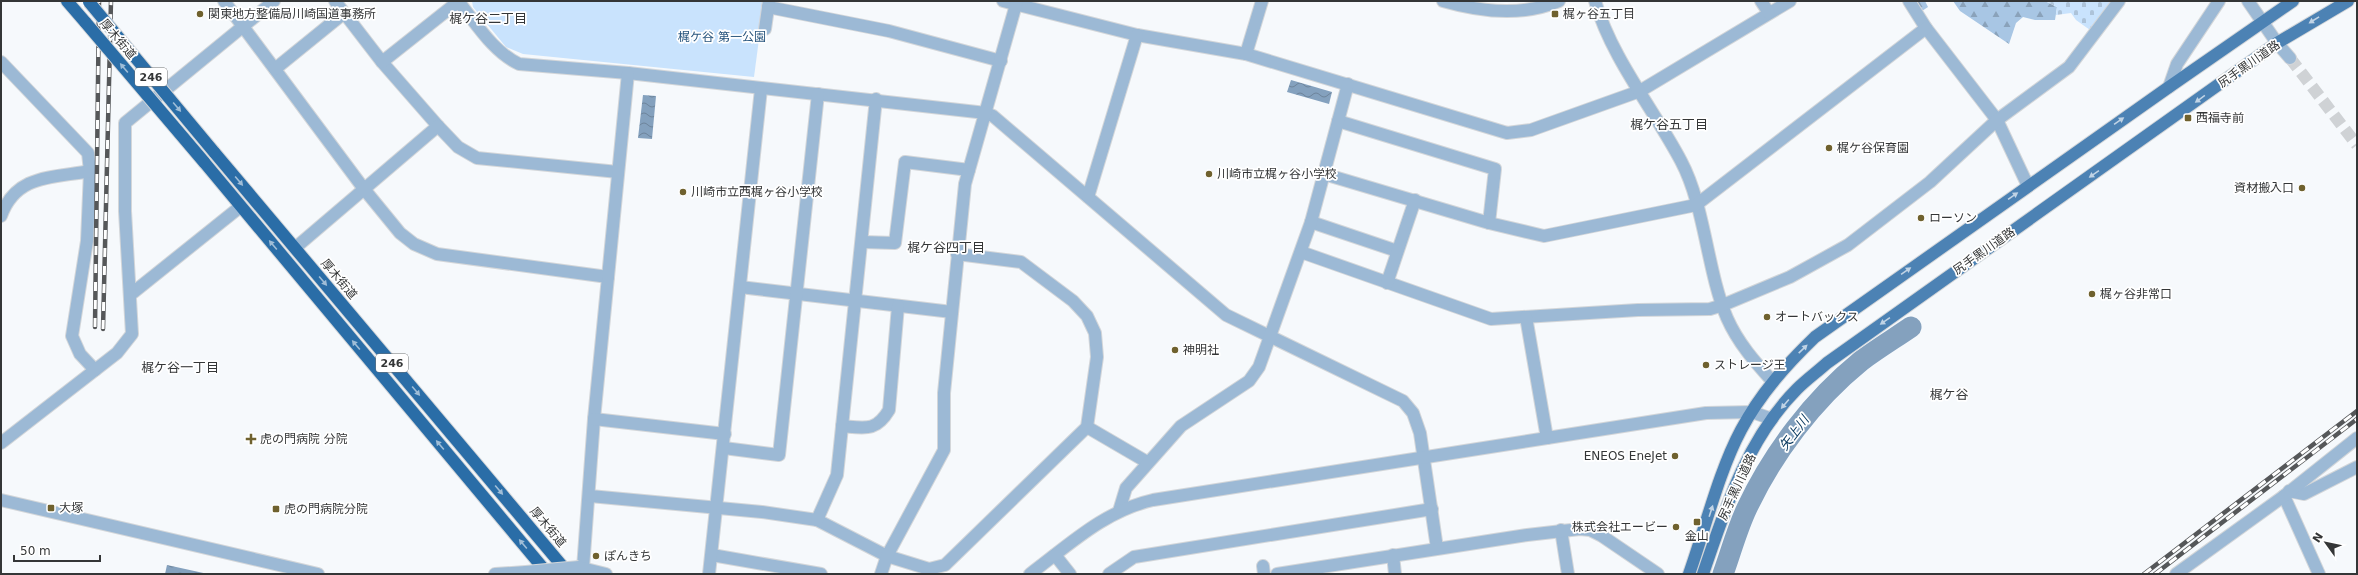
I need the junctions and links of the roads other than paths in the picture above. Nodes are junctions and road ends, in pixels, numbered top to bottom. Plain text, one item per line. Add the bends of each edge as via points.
1 (67, 1) edge
2 (224, 1) edge
3 (274, 1) edge
4 (335, 1) edge
5 (458, 1) edge
6 (1003, 1) edge
7 (1262, 1) edge
8 (1444, 1) edge
9 (1559, 1) edge
10 (1595, 1) edge
11 (1762, 1) edge
12 (1790, 1) edge
13 (1909, 1) edge
14 (2119, 1) edge
15 (2219, 1) edge
16 (2248, 1) edge
17 (2293, 1) edge
18 (2348, 1) edge
19 (89, 2) edge
20 (1016, 3) edge
21 (769, 4) edge
22 (344, 12) junction
23 (1769, 13) junction
24 (2262, 21) junction
25 (244, 25) junction
26 (1926, 28) junction
27 (765, 29) dead end
28 (1137, 35) junction
29 (2277, 43) junction
30 (1246, 54) junction
31 (2290, 58) tunnel mouth
32 (1001, 61) junction
33 (1, 62) edge
34 (382, 62) junction
35 (275, 69) junction
36 (628, 73) junction
37 (1348, 84) junction
38 (2168, 87) junction
39 (761, 89) junction
40 (1640, 90) junction
41 (818, 94) junction
42 (876, 99) junction
43 (986, 113) junction
44 (1997, 120) junction
45 (1338, 121) junction
46 (438, 126) junction
47 (969, 170) junction
48 (90, 172) junction
49 (618, 172) junction
50 (1324, 174) junction
51 (2028, 186) junction
52 (364, 189) junction
53 (1088, 196) junction
54 (1415, 200) junction
55 (1696, 205) junction
56 (240, 206) junction
57 (1, 216) edge
58 (1311, 222) junction
59 (1489, 223) junction
60 (862, 242) junction
61 (295, 248) junction
62 (1397, 251) junction
63 (1301, 252) junction
64 (957, 254) junction
65 (608, 276) junction
66 (1387, 283) junction
67 (740, 287) junction
68 (797, 294) junction
69 (130, 295) junction
70 (855, 301) junction
71 (1723, 305) junction
72 (898, 306) junction
73 (952, 312) junction
74 (1526, 317) junction
75 (1270, 336) junction
76 (95, 370) junction
77 (1773, 382) junction
78 (1752, 412) junction
79 (594, 419) junction
80 (1772, 419) junction
81 (842, 426) junction
82 (1087, 427) junction
83 (725, 434) junction
84 (1547, 438) junction
85 (2357, 438) edge
86 (1, 443) edge
87 (724, 448) junction
88 (1424, 457) junction
89 (1147, 462) junction
90 (2357, 468) edge
91 (2286, 493) junction
92 (590, 496) junction
93 (1, 500) edge
94 (717, 509) junction
95 (1432, 509) junction
96 (1119, 511) junction
97 (817, 520) junction
98 (1561, 530) junction
99 (1437, 548) junction
100 (712, 555) junction
101 (1055, 555) junction
102 (1393, 555) junction
103 (887, 556) junction
104 (1346, 568) edge
105 (580, 571) edge
106 (318, 574) edge
107 (495, 574) edge
108 (548, 574) edge
109 (606, 574) edge
110 (710, 574) edge
111 (821, 574) edge
112 (881, 574) edge
113 (1030, 574) edge
114 (1070, 574) edge
115 (1109, 574) edge
116 (1277, 574) edge
117 (1395, 574) edge
118 (1568, 574) edge
119 (1658, 574) edge
120 (1690, 574) edge
121 (1703, 574) edge
122 (2176, 574) edge
123 (2319, 574) edge

56 -> 1 highway, 厚木街道 / 246, bridge
2 - 25 street
3 - 25 street
4 - 22 street
5 - 34 street
5 - 36 street via 497,49 519,64
6 - 20 street
7 - 30 street
8 - 9 street via 1463,7 1506,12
10 - 40 street via 1609,39
11 - 23 street
12 - 23 street
13 - 26 street
14 - 44 street via 2069,67
15 - 38 street via 2177,64
16 - 24 street
17 - 24 main road, 尻手黒川道路
18 -> 29 main road, 尻手黒川道路
19 -> 61 highway, 厚木街道 / 246, bridge
20 - 28 street
20 - 32 street
21 - 27 street
21 - 32 street via 889,31
22 - 34 street
22 - 35 street
23 - 40 street
24 - 29 street
24 - 38 main road, 尻手黒川道路
25 - 35 street
25 - 69 street via 125,123 124,211
26 - 44 street
26 - 55 street
28 - 30 street
28 - 53 street
29 - 31 street
29 -> 80 main road, 尻手黒川道路 via 1827,363 1797,390
30 - 37 street
32 - 43 street
33 - 48 street via 88,153
34 - 46 street
35 - 52 street
36 - 39 street
36 - 49 street
37 - 40 street via 1507,133 1531,130
37 - 45 street
51 -> 38 main road, 尻手黒川道路
39 - 41 street
39 - 67 street
40 - 55 street via 1681,161
41 - 42 street
41 - 68 street
42 - 43 street
42 - 60 street
43 - 47 street
43 - 53 street
44 - 51 street
44 - 71 street via 1930,182 1848,245 1790,277
45 - 50 street
45 - 59 street via 1496,168
46 - 49 street via 458,147 477,158
46 - 52 street
47 - 60 street via 905,162 895,243
47 - 64 street via 963,195
48 - 57 street via 36,180 22,186 6,203
48 - 76 street via 87,241 72,336 80,354
49 - 65 street
50 - 54 street
50 - 58 street
77 -> 51 main road, 尻手黒川道路 via 1815,337
52 - 61 street
52 - 65 street via 400,233 414,244 437,254
53 - 75 street via 1211,305
54 - 59 street
54 - 62 street
55 - 59 street via 1544,236
55 - 71 street
56 - 69 street
108 -> 56 highway, 厚木街道 / 246
58 - 62 street
58 - 63 street
60 - 70 street
61 -> 105 highway, 厚木街道 / 246
62 - 66 street
63 - 66 street
63 - 75 street
64 - 73 street
64 - 82 street via 1021,262 1073,301 1087,316 1095,333 1097,357
65 - 79 street
66 - 74 street via 1491,319
67 - 68 street
67 - 83 street
68 - 70 street
68 - 87 street via 779,455
69 - 76 street via 132,334 117,353
70 - 72 street
70 - 81 street
71 - 74 street via 1710,309 1638,310
71 - 77 street via 1738,341
72 - 73 street
72 - 81 street via 889,410 882,422 869,428
73 - 103 street via 944,393 944,450
74 - 84 street
75 - 88 street via 1403,401 1413,413
75 - 89 street via 1259,367 1249,381 1181,426
76 - 86 street
77 - 78 main road, 尻手黒川道路
78 - 80 street
78 - 84 street via 1706,413
120 -> 78 main road, 尻手黒川道路 via 1727,464 1740,431
79 - 83 street
79 - 92 street
80 - 121 main road, 尻手黒川道路 via 1740,473
81 - 97 street via 837,475
82 - 89 street
82 - 103 street via 945,565 929,569
83 - 87 street
84 - 88 street
85 - 91 street
87 - 94 street
88 - 95 street
88 - 96 street via 1153,500
89 - 96 street via 1126,488
90 - 91 street via 2304,494
91 - 122 street
91 - 123 street
92 - 94 street
92 - 105 street
93 - 106 street
94 - 97 street
94 - 100 street
95 - 99 street
95 - 115 street via 1134,557
96 - 101 street via 1087,530
97 - 103 street
98 - 99 street
98 - 118 street
98 - 119 street via 1590,530
99 - 102 street
100 - 110 street
100 - 111 street
101 - 113 street
101 - 114 street
102 - 104 street
102 - 117 street
103 - 112 street
104 - 116 street
105 - 107 street, bridge
105 - 109 street

